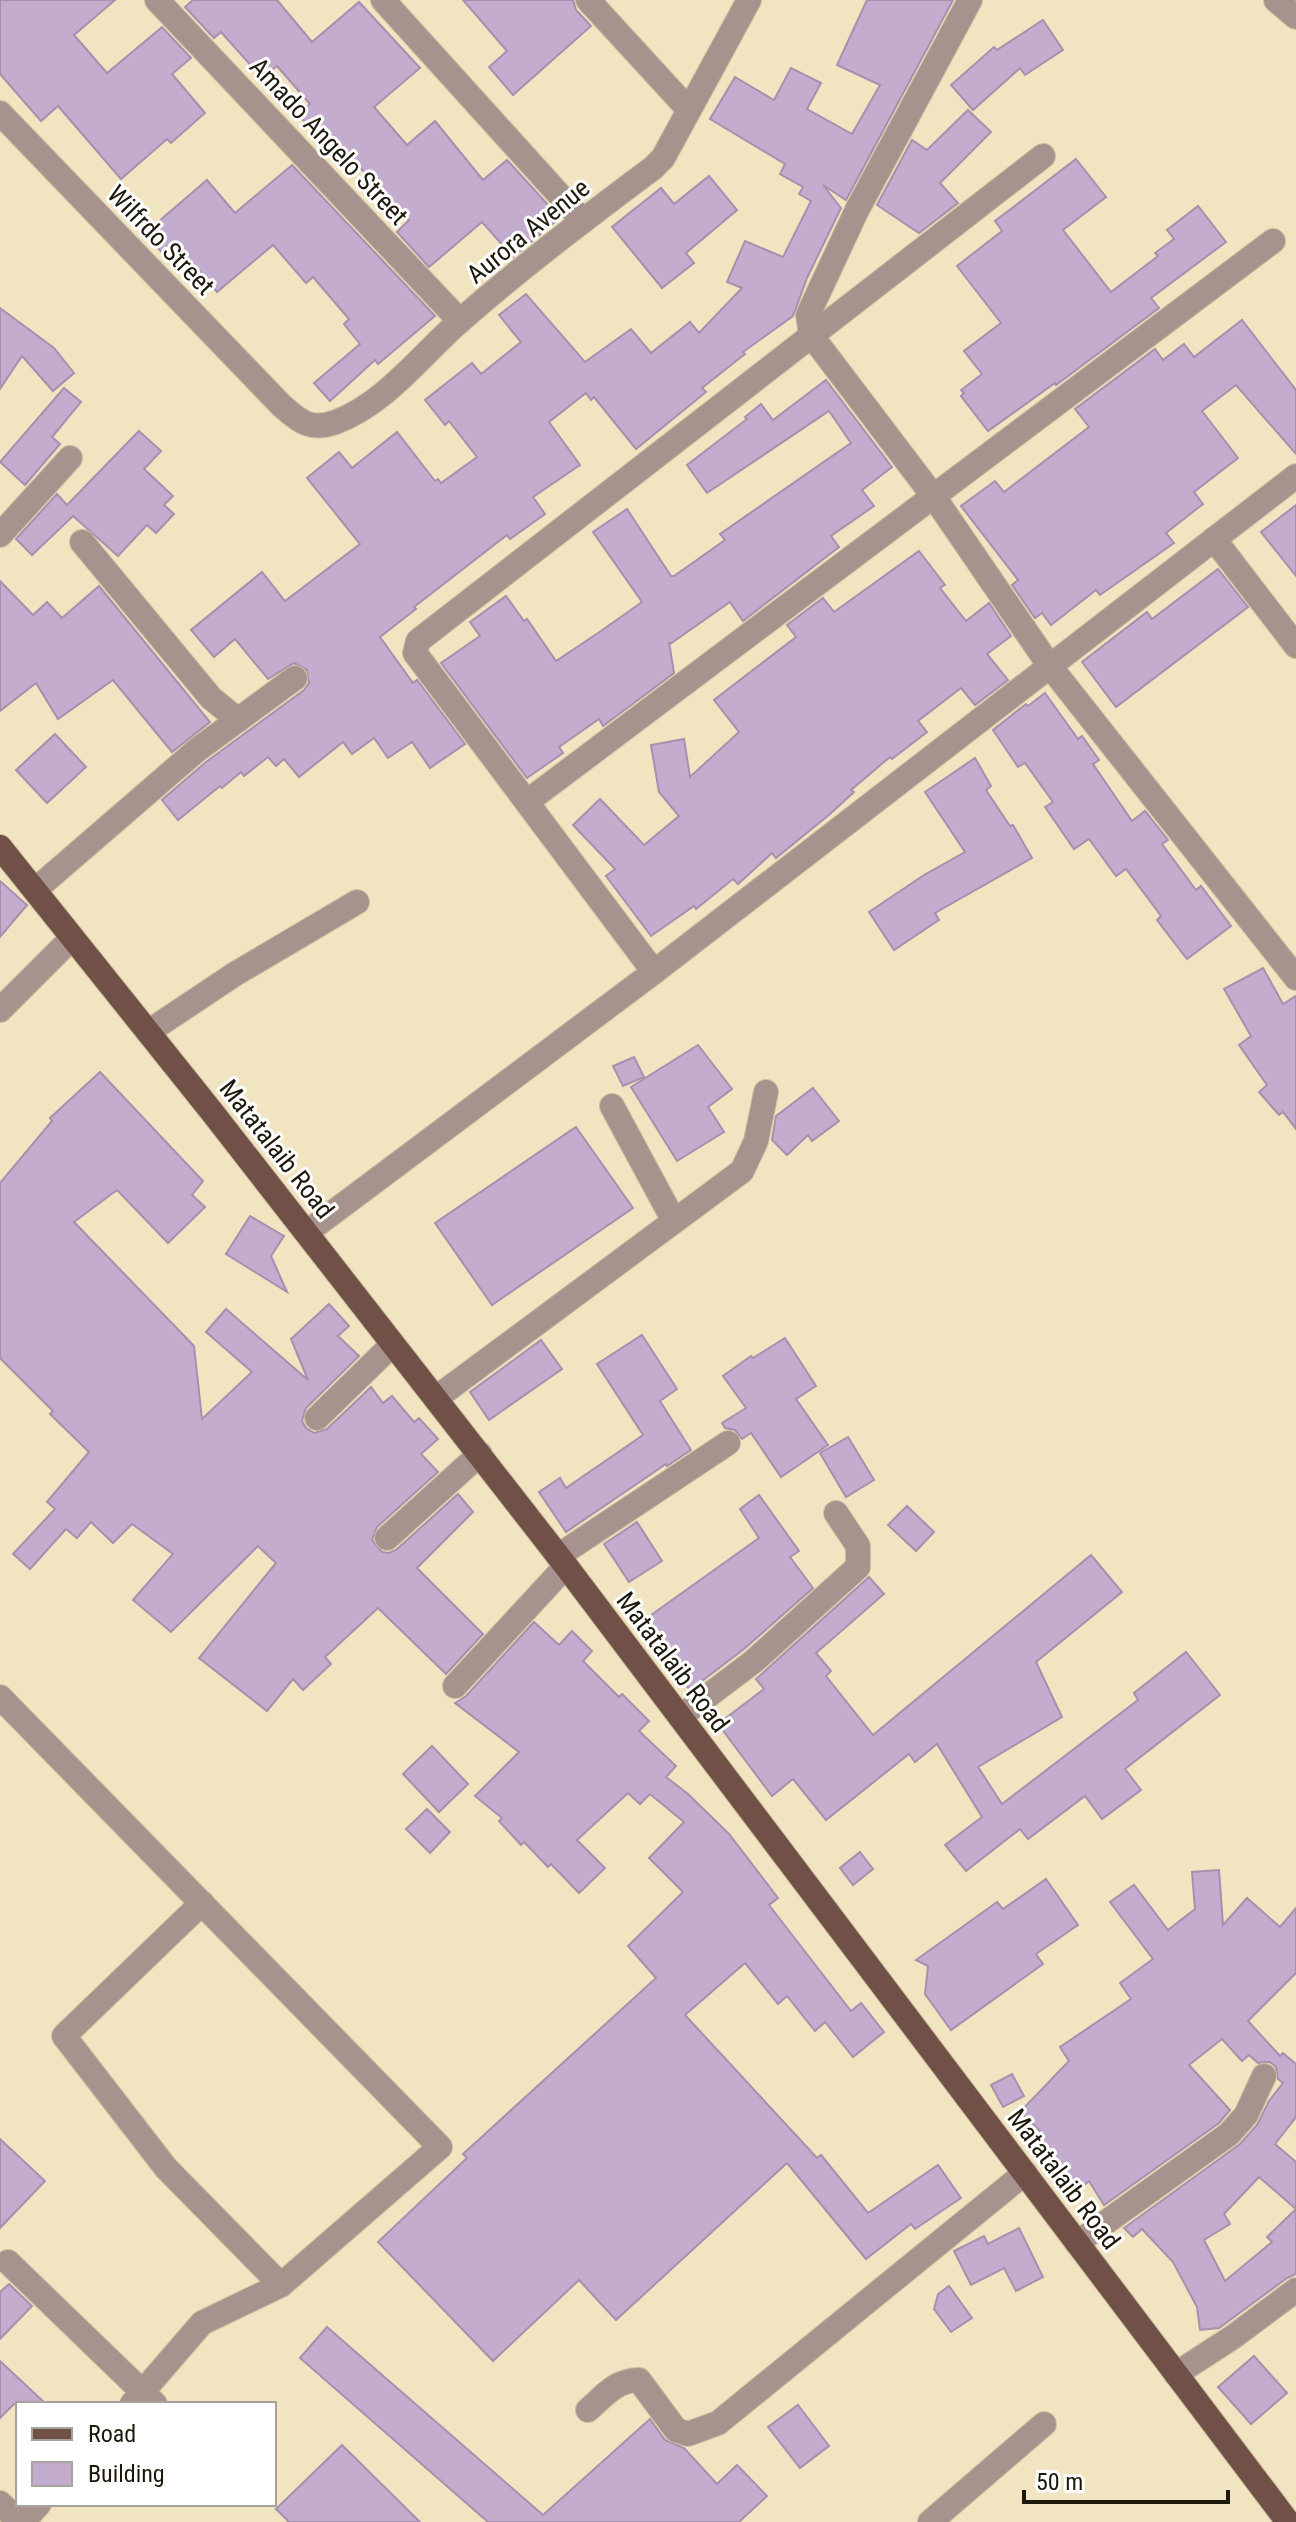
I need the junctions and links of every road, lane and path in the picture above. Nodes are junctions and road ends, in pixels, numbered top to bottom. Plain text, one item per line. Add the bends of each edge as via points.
1 (157, 0) edge
2 (383, 0) edge
3 (588, 0) edge
4 (749, 0) edge
5 (970, 0) edge
6 (1276, 0) edge
7 (1296, 17) edge
8 (689, 110) junction
9 (0, 113) edge
10 (1043, 156) dead end
11 (583, 221) junction
12 (1273, 241) dead end
13 (460, 321) junction
14 (811, 335) junction
15 (282, 406) joint
16 (70, 458) dead end
17 (1296, 476) edge
18 (934, 497) junction
19 (0, 535) edge
20 (1214, 539) junction
21 (82, 542) dead end
22 (1296, 646) edge
23 (1049, 665) junction
24 (295, 678) dead end
25 (238, 720) junction
26 (528, 801) junction
27 (2, 853) edge
28 (35, 890) junction
29 (357, 902) dead end
30 (72, 938) junction
31 (654, 972) junction
32 (1296, 978) edge
33 (0, 1010) edge
34 (148, 1032) junction
35 (766, 1092) dead end
36 (612, 1106) dead end
37 (674, 1221) junction
38 (307, 1232) junction
39 (392, 1345) junction
40 (436, 1398) junction
41 (317, 1418) dead end
42 (728, 1443) dead end
43 (480, 1454) junction
44 (836, 1513) dead end
45 (387, 1538) dead end
46 (562, 1561) junction
47 (455, 1686) dead end
48 (0, 1697) edge
49 (680, 1717) junction
50 (202, 1903) junction
51 (1264, 2076) dead end
52 (1025, 2173) junction
53 (1077, 2243) junction
54 (8, 2262) dead end
55 (281, 2285) junction
56 (1296, 2290) edge
57 (1176, 2374) junction
58 (143, 2400) edge
59 (588, 2410) dead end
60 (1044, 2424) dead end
61 (0, 2503) edge
62 (37, 2506) edge
63 (21, 2522) edge
64 (930, 2522) edge
65 (1288, 2522) edge

1 - 13 street, Amado Angelo Street
2 - 11 street
3 - 8 street
4 - 8 street, Aurora Avenue
5 - 14 street via 857,210 808,315
6 - 7 street
8 - 11 street, Aurora Avenue via 663,158
9 - 15 street, Wilfrdo Street
10 - 14 street
11 - 13 street, Aurora Avenue
12 - 18 street
13 - 15 street, Aurora Avenue via 394,384 336,422 302,423
14 - 18 street
14 - 26 street via 418,641 415,653
16 - 19 street
17 - 20 street
18 - 23 street
18 - 26 street
20 - 22 street
20 - 23 street
21 - 25 street via 211,698
23 - 31 street
23 - 32 street
24 - 25 street
25 - 28 street
26 - 31 street
27 - 28 main road, Matatalaib Road
28 - 30 main road, Matatalaib Road
29 - 34 street
30 - 33 street
30 - 34 main road, Matatalaib Road
31 - 38 street
34 - 38 main road, Matatalaib Road
35 - 37 street via 756,1141 742,1171
36 - 37 street
37 - 40 street
38 - 39 main road, Matatalaib Road
39 - 40 main road, Matatalaib Road
39 - 41 street
40 - 43 main road, Matatalaib Road
42 - 46 street
43 - 45 street
43 - 46 main road, Matatalaib Road
44 - 49 street via 858,1546 858,1567 754,1661
46 - 47 street
46 - 49 main road, Matatalaib Road
48 - 50 street
49 - 52 main road, Matatalaib Road
50 - 55 street via 64,2036 166,2168
50 - 55 street via 440,2147
51 - 53 street via 1246,2115 1229,2134
52 - 53 main road, Matatalaib Road
52 - 59 street via 718,2423 688,2434 676,2430 639,2380 615,2386
53 - 57 main road, Matatalaib Road
54 - 58 street
55 - 58 street via 202,2323
56 - 57 street
57 - 65 main road, Matatalaib Road
60 - 64 street
61 - 63 street
62 - 63 street

